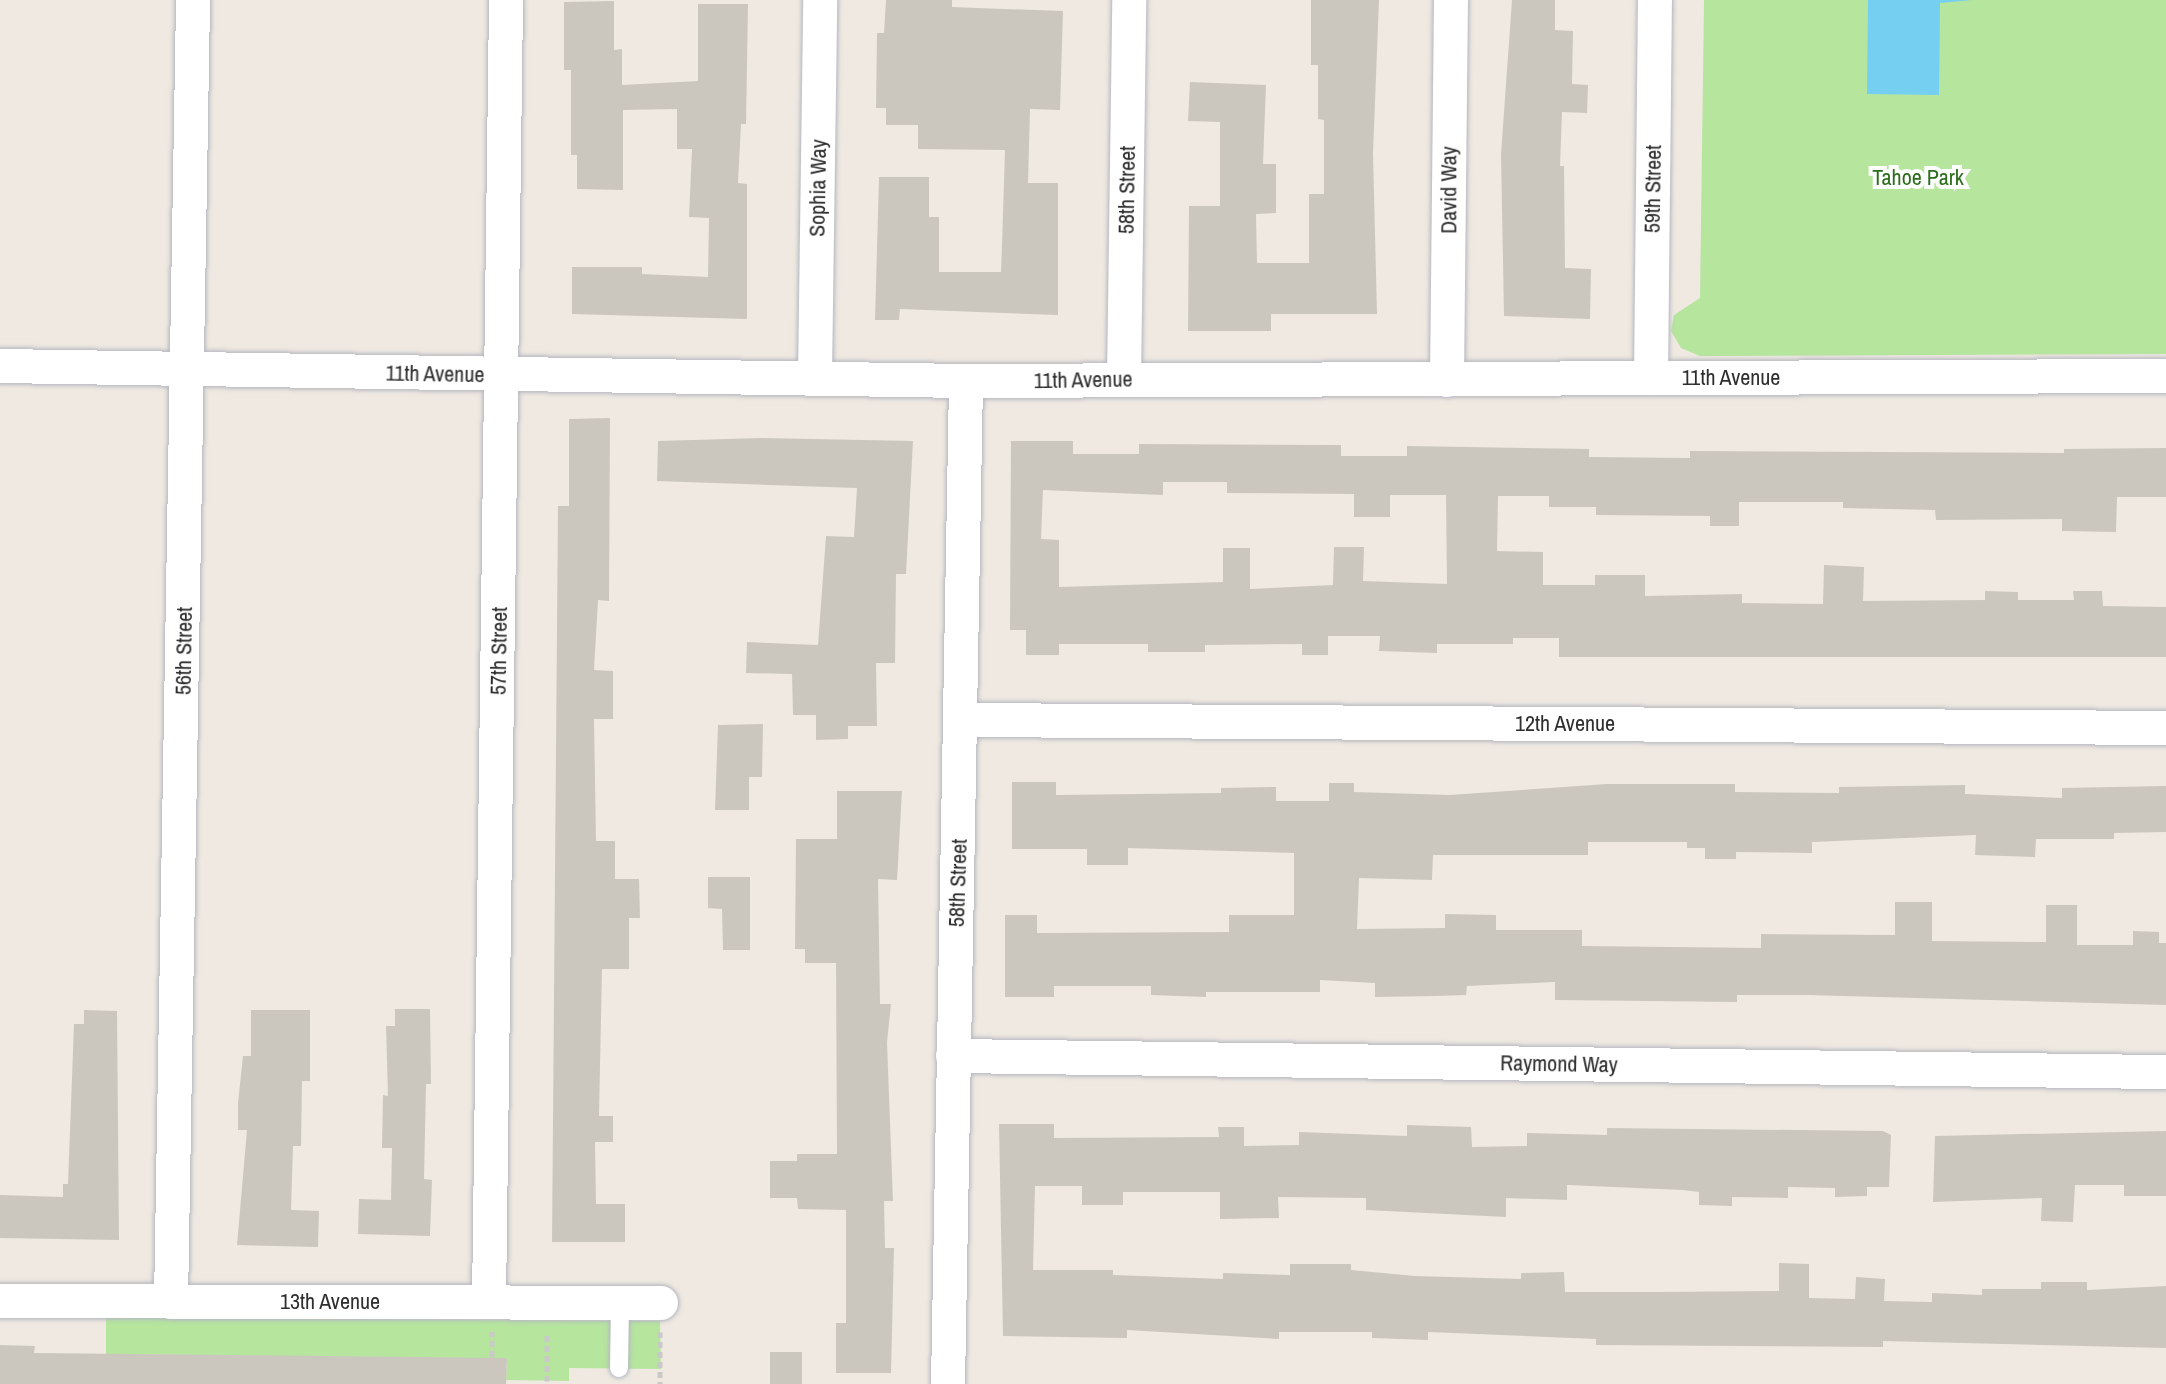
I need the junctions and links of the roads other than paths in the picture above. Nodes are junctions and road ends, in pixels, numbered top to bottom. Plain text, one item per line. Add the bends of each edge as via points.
1 (193, 0) edge
2 (506, 0) edge
3 (820, 0) edge
4 (1129, 0) edge
5 (1451, 0) edge
6 (1655, 0) edge
7 (0, 366) edge
8 (189, 370) junction
9 (504, 375) junction
10 (815, 376) junction
11 (2166, 376) edge
12 (1651, 378) junction
13 (1124, 379) junction
14 (1447, 380) junction
15 (966, 381) junction
16 (964, 720) junction
17 (2166, 728) edge
18 (953, 1056) junction
19 (2166, 1072) edge
20 (0, 1301) edge
21 (171, 1302) junction
22 (620, 1303) junction
23 (661, 1303) road end
24 (490, 1311) junction
25 (619, 1368) dead end
26 (948, 1384) edge

1 - 8 street, 56th Street
2 - 9 street, 57th Street
3 - 10 street, Sophia Way
4 - 13 street, 58th Street
5 - 14 street, David Way
6 - 12 street, 59th Street
7 - 8 street, 11th Avenue
8 - 9 street, 11th Avenue
8 - 21 street, 56th Street
9 - 10 street, 11th Avenue
9 - 24 street, 57th Street
10 - 15 street, 11th Avenue
11 - 12 street, 11th Avenue
12 - 14 street, 11th Avenue
13 - 14 street, 11th Avenue
13 - 15 street, 11th Avenue
15 - 16 street, 58th Street
16 - 17 street, 12th Avenue
16 - 18 street, 58th Street
18 - 19 street, Raymond Way
18 - 26 street, 58th Street
20 - 21 street, 13th Avenue
21 - 24 street, 13th Avenue
22 - 23 street, 13th Avenue
22 - 24 street, 13th Avenue
22 - 25 lane

